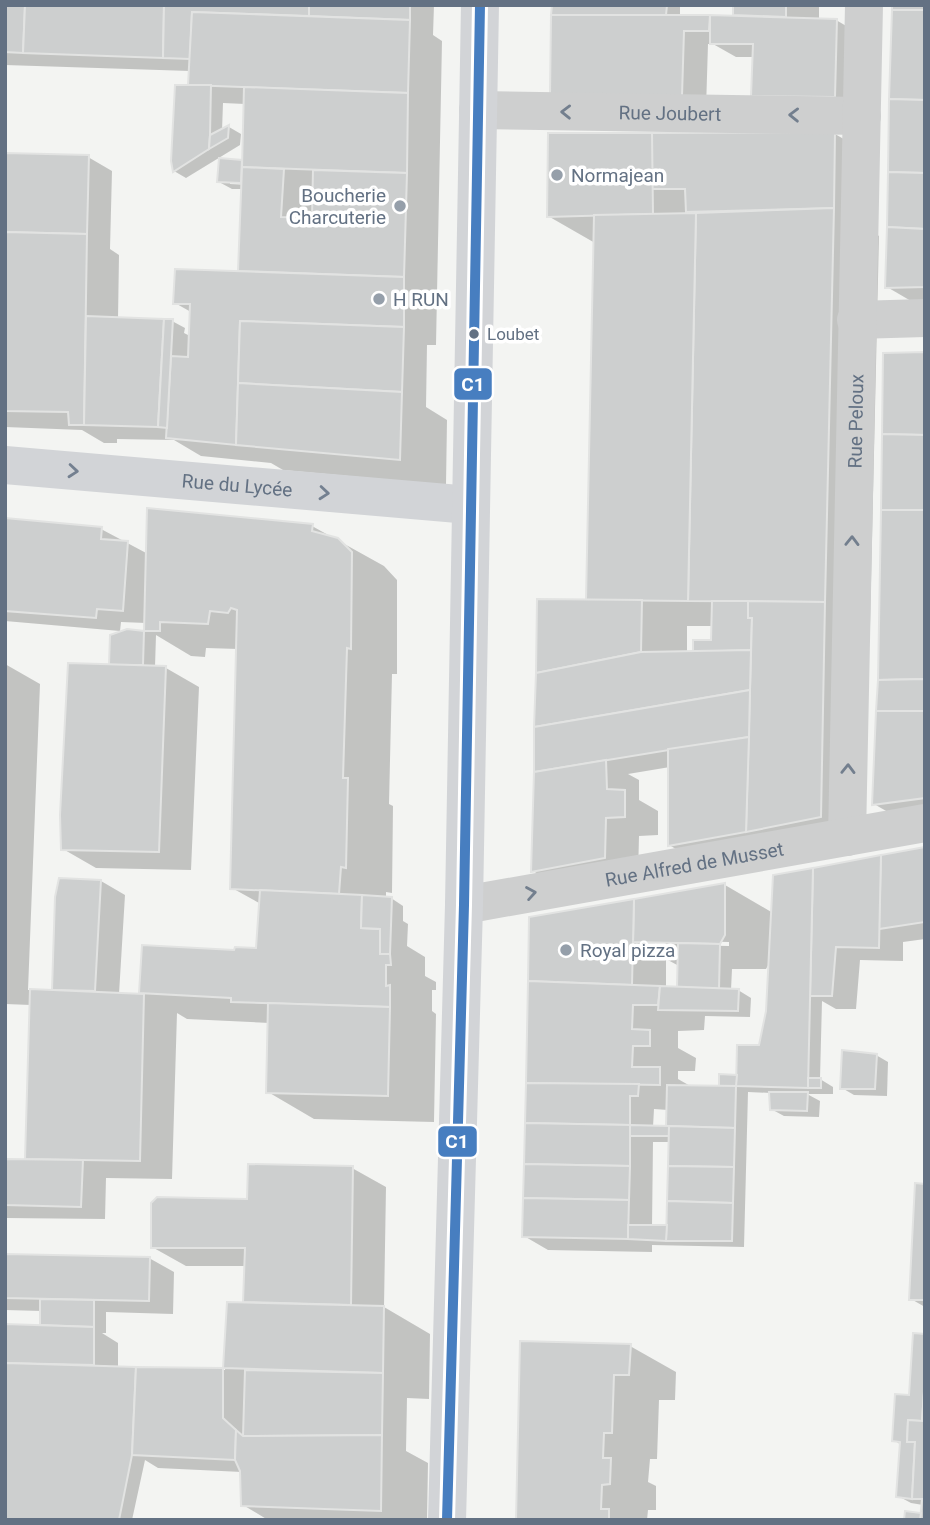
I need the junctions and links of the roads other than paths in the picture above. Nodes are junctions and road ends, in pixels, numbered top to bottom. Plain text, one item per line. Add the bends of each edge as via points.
1 (480, 5) edge
2 (864, 5) edge
3 (478, 110) junction
4 (862, 116) junction
5 (925, 318) edge
6 (856, 320) junction
7 (5, 465) edge
8 (470, 505) junction
9 (925, 823) edge
10 (846, 837) junction
11 (464, 905) junction
12 (447, 1520) edge

1 - 3 main road
2 - 4 street, Rue Peloux
4 -> 3 street, Rue Joubert
3 - 8 main road
4 - 6 street, Rue Peloux
5 - 6 street
10 -> 6 street, Rue Peloux
7 -> 8 main road, Rue du Lycée
8 - 11 main road
9 - 10 street, Rue Alfred de Musset
11 -> 10 street, Rue Alfred de Musset
11 - 12 main road

